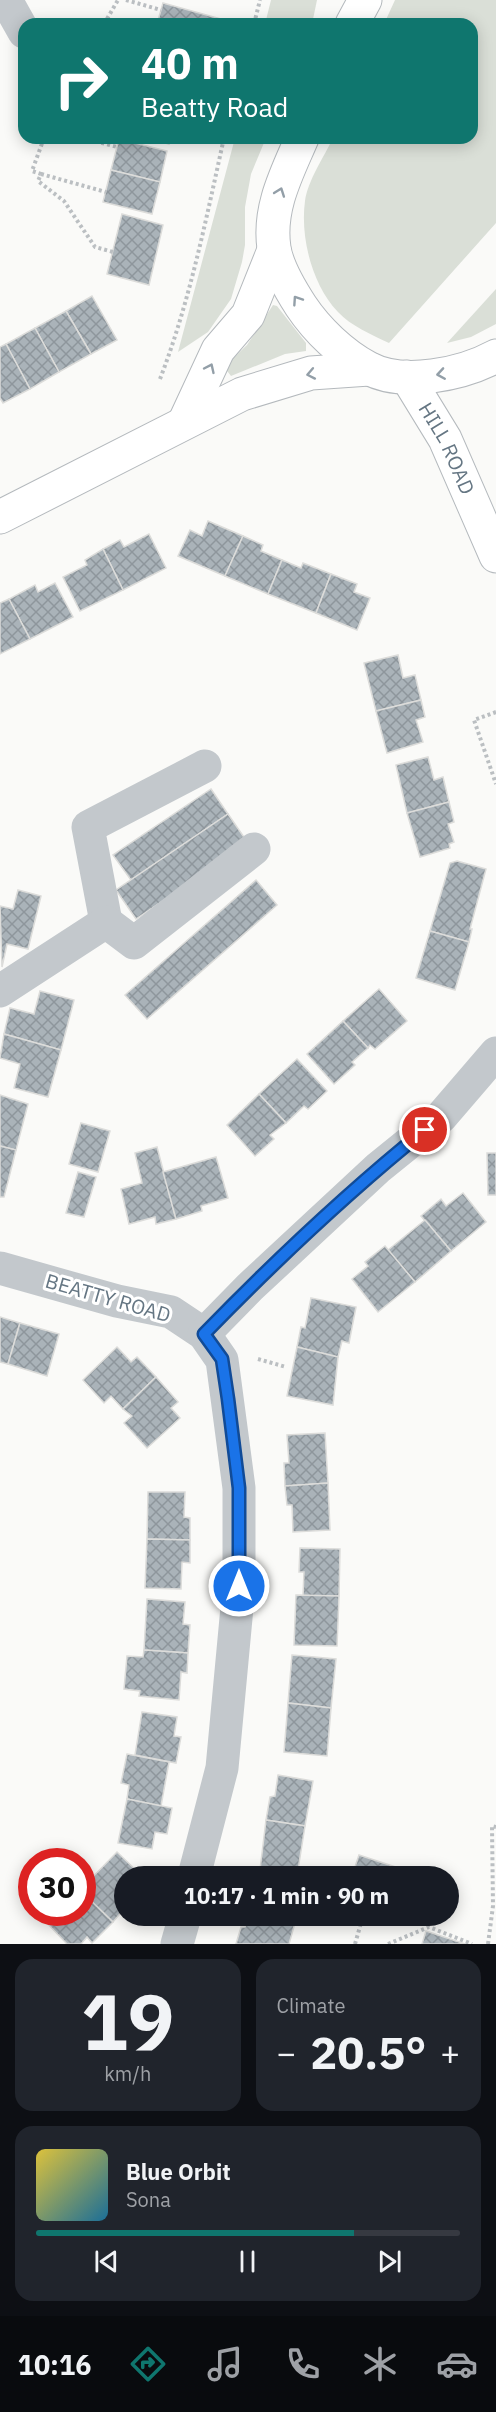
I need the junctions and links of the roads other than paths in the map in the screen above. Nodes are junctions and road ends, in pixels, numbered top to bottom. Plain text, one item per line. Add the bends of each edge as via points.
1 (6, 0) edge
2 (351, 0) edge
3 (365, 0) edge
4 (351, 18) edge
5 (354, 18) edge
6 (18, 21) edge
7 (300, 144) edge
8 (274, 250) junction
9 (496, 356) edge
10 (369, 369) junction
11 (407, 377) junction
12 (185, 421) junction
13 (0, 517) edge
14 (496, 556) edge
15 (206, 766) dead end
16 (254, 849) dead end
17 (106, 922) junction
18 (0, 991) edge
19 (496, 1053) edge
20 (0, 1268) edge
21 (204, 1334) junction
22 (197, 1866) edge
23 (182, 1926) edge
24 (177, 1944) edge

1 - 6 street
2 - 4 main road
3 - 5 main road
8 -> 7 main road via 276,203
10 -> 8 main road via 332,342 307,315 290,290
12 -> 8 main road via 218,350 249,315
9 -> 11 main road via 479,366 442,375
10 - 11 main road
10 -> 12 main road via 311,372 242,394
11 - 14 main road, HILL ROAD via 445,439
12 - 13 main road
15 - 17 street via 88,827
16 - 17 street via 135,944
17 - 18 street
19 - 21 street via 441,1117 361,1183
20 - 21 street, BEATTY ROAD via 171,1312
21 - 22 street via 222,1359 228,1399 239,1488 239,1586 222,1768
23 - 24 street

